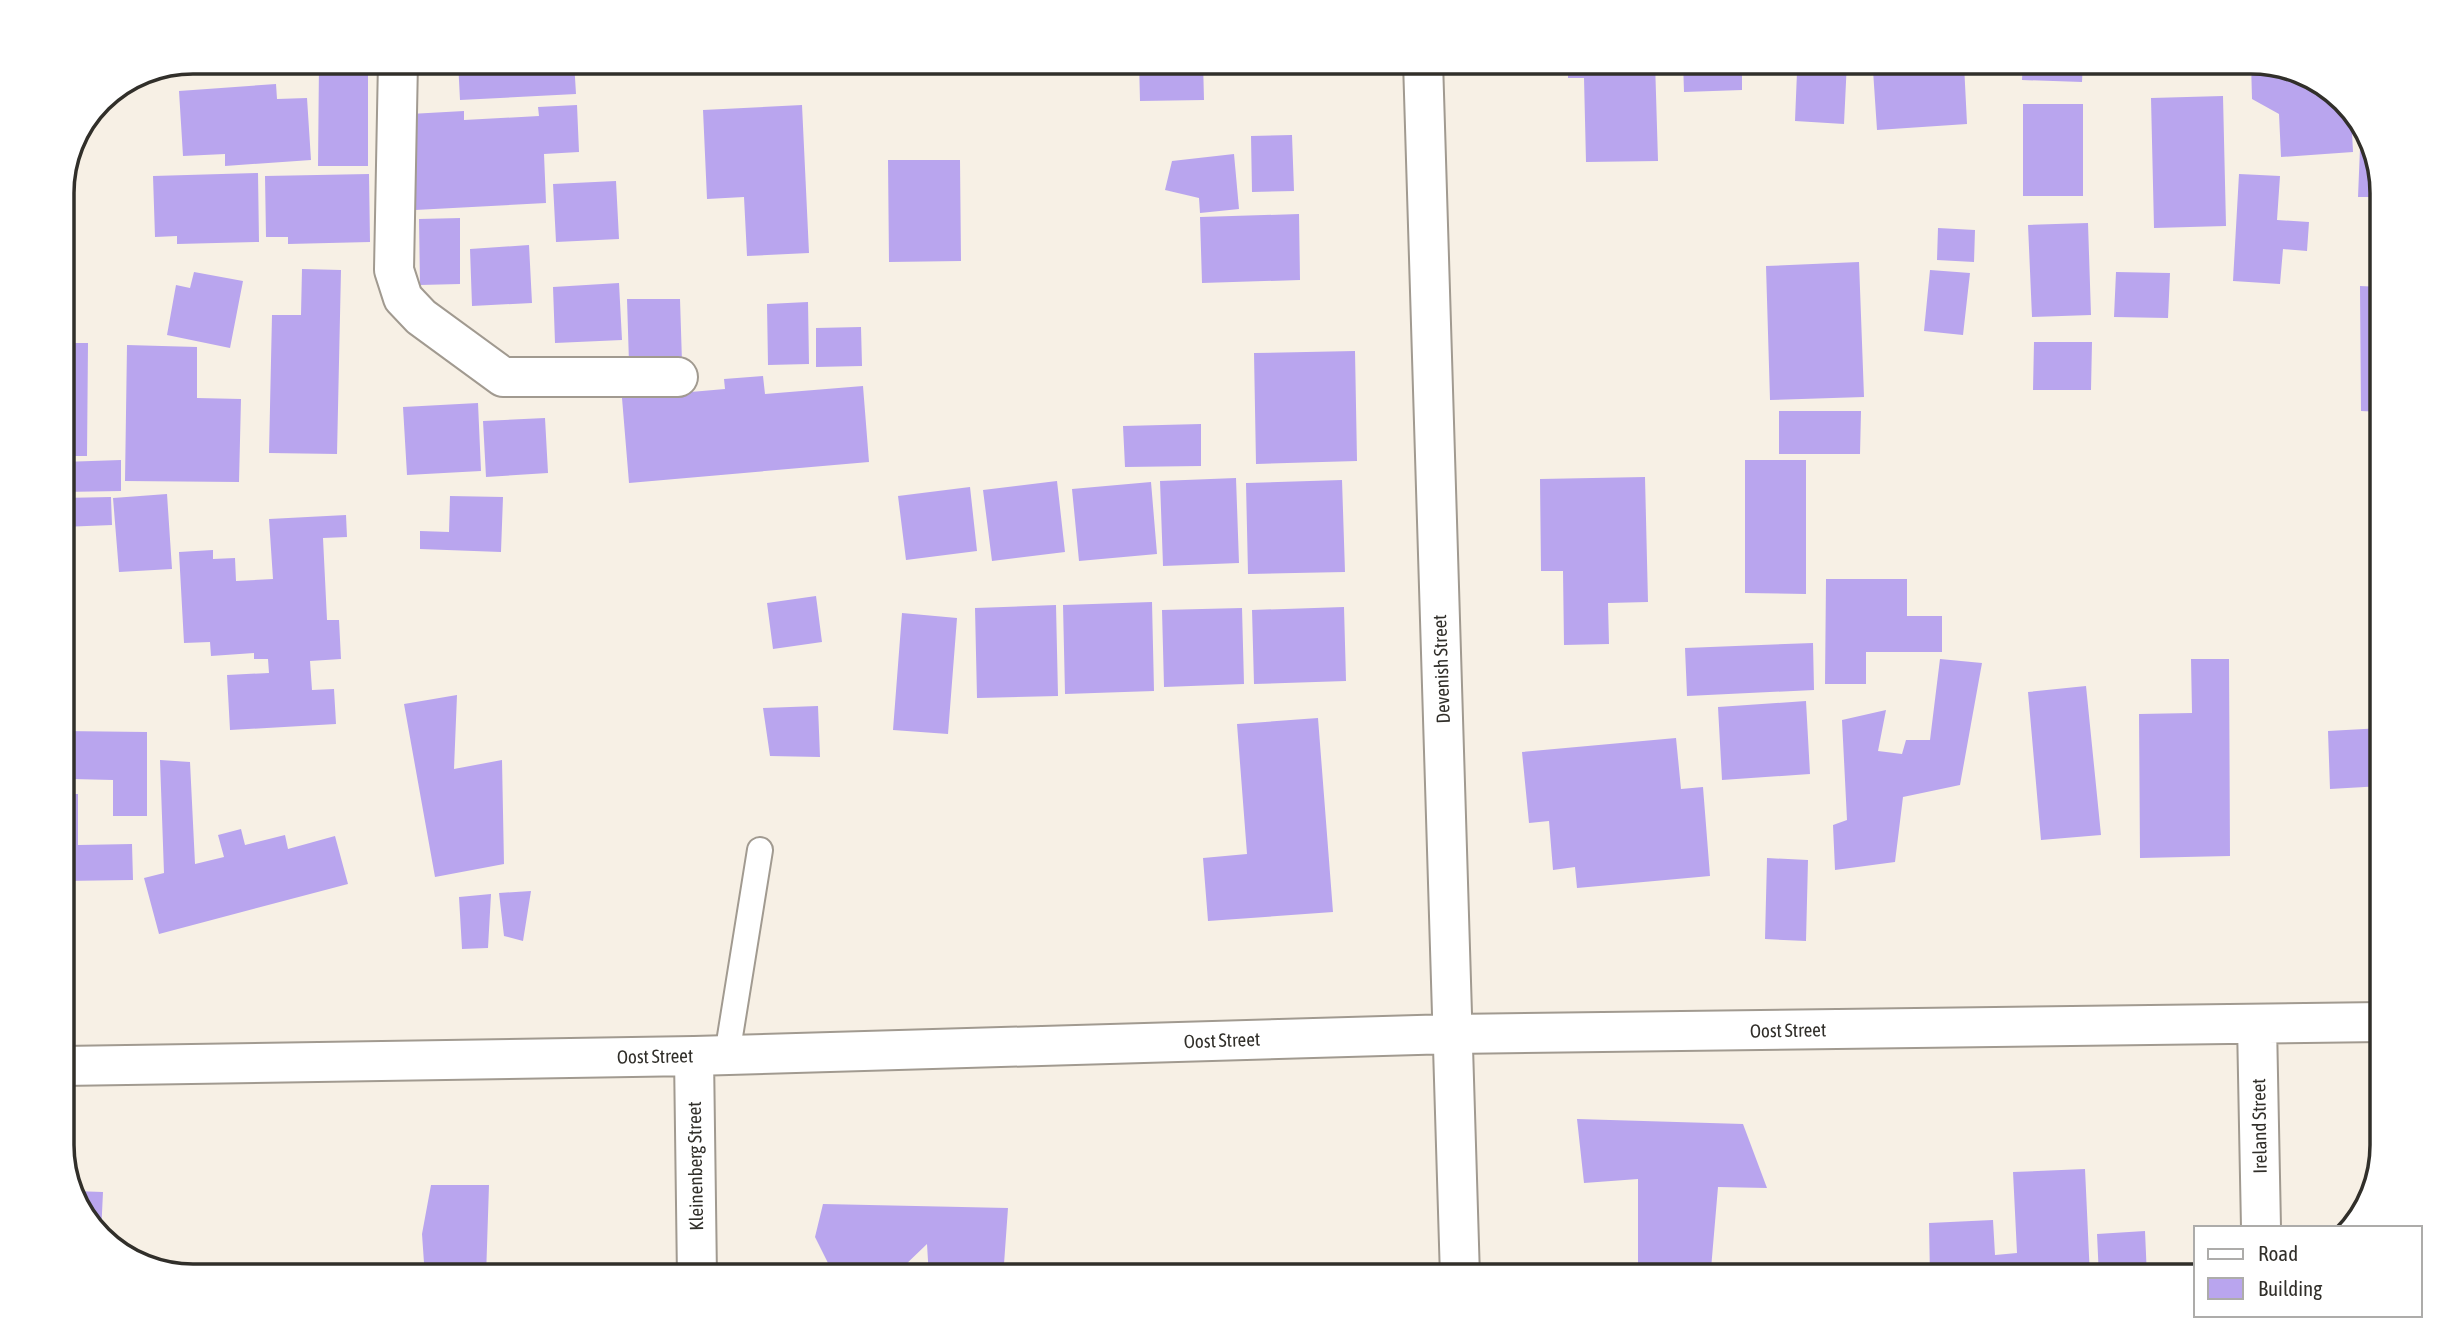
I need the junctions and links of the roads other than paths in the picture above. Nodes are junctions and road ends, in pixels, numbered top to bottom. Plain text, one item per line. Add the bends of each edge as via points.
1 (398, 74) edge
2 (1423, 74) edge
3 (678, 377) dead end
4 (760, 850) dead end
5 (2370, 1022) edge
6 (2257, 1024) junction
7 (1452, 1034) junction
8 (710, 1055) junction
9 (74, 1066) edge
10 (2261, 1226) edge
11 (698, 1264) edge
12 (1460, 1264) edge

1 - 3 street via 394,270 402,298 503,377
2 - 7 street, Devenish Street
4 - 8 lane
5 - 6 street, Oost Street
6 - 7 street, Oost Street
6 - 10 street, Ireland Street
7 - 8 street, Oost Street
7 - 12 street, Devenish Street
8 - 9 street, Oost Street
8 - 11 street, Kleinenberg Street

